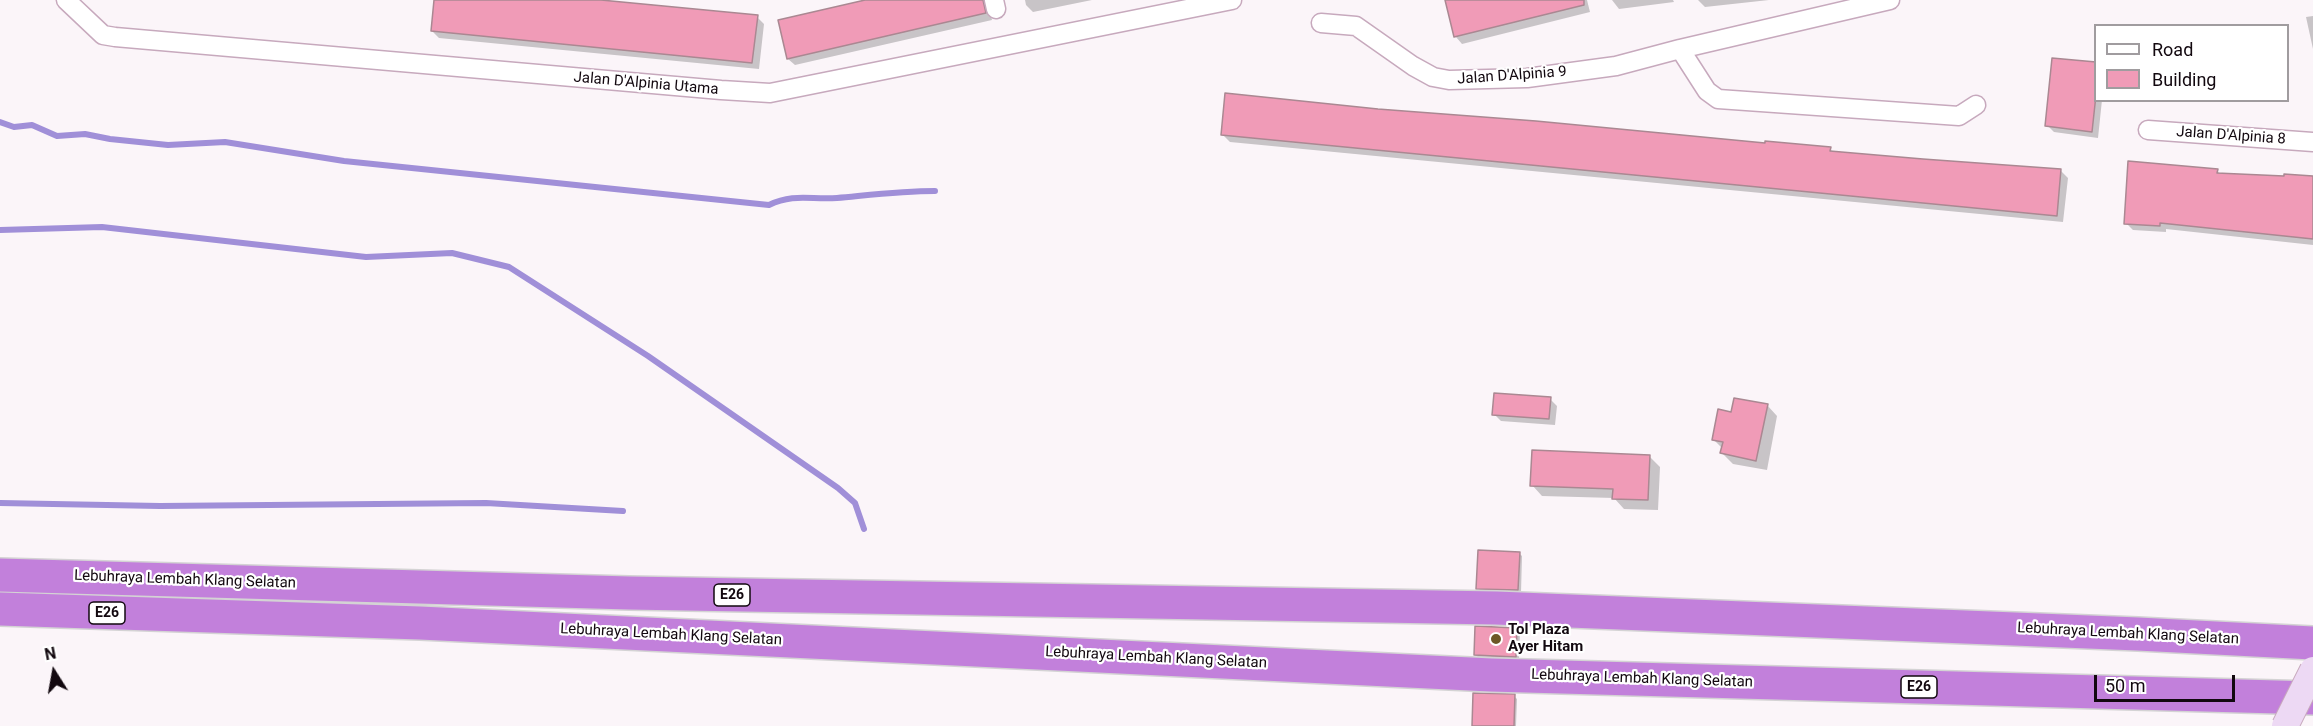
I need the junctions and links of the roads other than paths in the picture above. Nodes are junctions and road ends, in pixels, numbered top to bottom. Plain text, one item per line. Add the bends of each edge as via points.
1 (66, 0) edge
2 (1232, 0) edge
3 (1890, 0) edge
4 (1321, 22) dead end
5 (1680, 49) junction
6 (1977, 105) dead end
7 (2148, 130) dead end
8 (2313, 141) edge
9 (0, 575) edge
10 (0, 609) edge
11 (2313, 643) edge
12 (2313, 670) edge
13 (2313, 698) edge
14 (2285, 726) edge

1 - 2 street, Jalan D'Alpinia Utama via 103,34 115,38 770,93
3 - 5 street, Jalan D'Alpinia 9
4 - 5 street, Jalan D'Alpinia 9 via 1356,26 1413,66 1433,77 1449,80 1527,78 1605,68
5 - 6 street via 1707,91 1718,99 1959,117
7 - 8 street, Jalan D'Alpinia 8
9 - 11 highway, Lebuhraya Lembah Klang Selatan / E26 via 629,593 1496,608
10 - 13 highway, Lebuhraya Lembah Klang Selatan / E26 via 420,623 1491,675
12 - 14 main road, bridge

